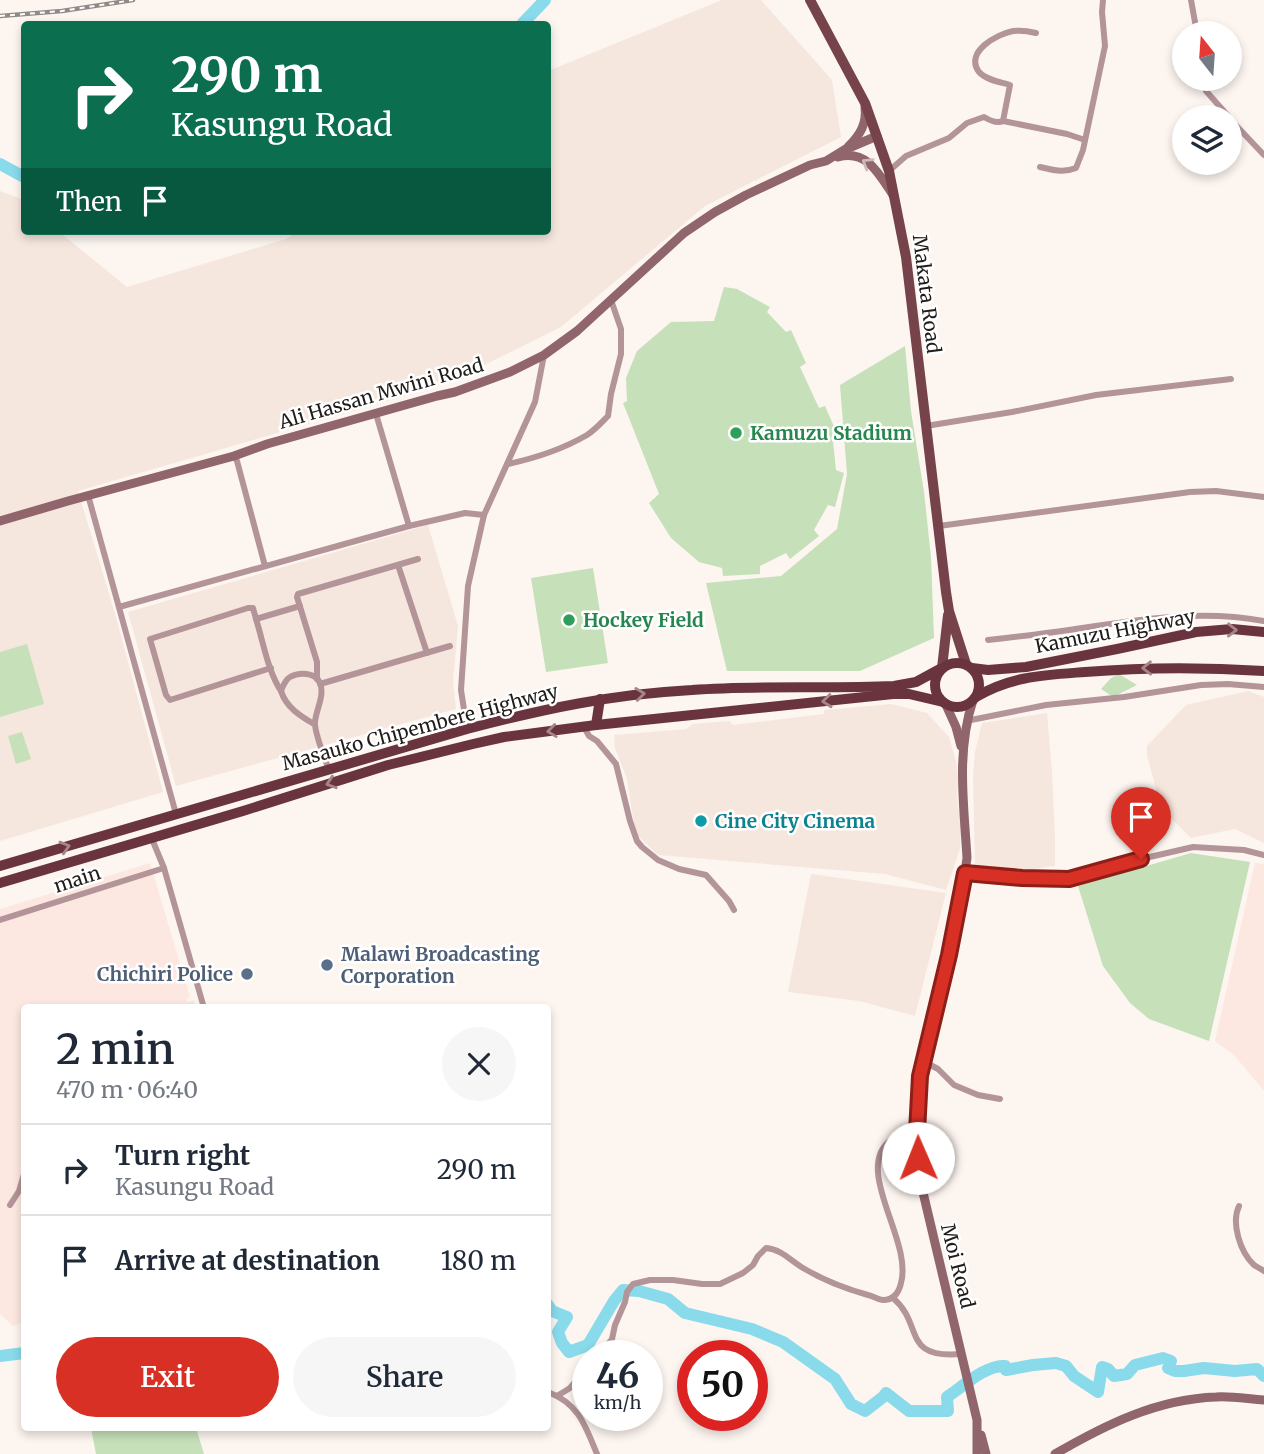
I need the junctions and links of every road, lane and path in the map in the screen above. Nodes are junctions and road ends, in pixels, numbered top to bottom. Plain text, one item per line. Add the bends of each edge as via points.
1 (810, 0) edge
2 (1102, 0) edge
3 (1191, 0) edge
4 (1195, 21) edge
5 (1036, 33) dead end
6 (1206, 91) edge
7 (865, 103) junction
8 (1218, 105) edge
9 (1003, 121) junction
10 (1242, 132) edge
11 (877, 136) junction
12 (1085, 140) junction
13 (844, 150) junction
14 (1264, 155) edge
15 (826, 161) junction
16 (1040, 167) dead end
17 (889, 171) junction
18 (894, 196) junction
19 (611, 300) junction
20 (544, 355) junction
21 (1231, 379) dead end
22 (376, 414) junction
23 (926, 426) junction
24 (234, 456) junction
25 (508, 464) junction
26 (89, 495) junction
27 (1264, 497) edge
28 (484, 515) junction
29 (0, 522) edge
30 (409, 526) junction
31 (939, 527) junction
32 (418, 559) dead end
33 (398, 565) junction
34 (265, 566) junction
35 (300, 606) junction
36 (119, 607) junction
37 (949, 611) junction
38 (256, 618) junction
39 (1264, 621) edge
40 (1264, 632) edge
41 (988, 640) dead end
42 (450, 646) dead end
43 (427, 653) junction
44 (969, 666) junction
45 (271, 668) junction
46 (941, 668) junction
47 (1264, 671) edge
48 (319, 682) junction
49 (1264, 687) edge
50 (281, 691) junction
51 (600, 699) junction
52 (974, 699) junction
53 (945, 703) junction
54 (966, 721) junction
55 (314, 724) junction
56 (590, 726) junction
57 (467, 729) junction
58 (962, 755) junction
59 (329, 770) junction
60 (177, 815) junction
61 (152, 839) junction
62 (1264, 855) edge
63 (0, 866) edge
64 (164, 868) junction
65 (965, 873) junction
66 (0, 883) edge
67 (734, 910) dead end
68 (0, 920) edge
69 (204, 1004) edge
70 (923, 1061) junction
71 (1000, 1099) dead end
72 (917, 1132) junction
73 (21, 1184) edge
74 (10, 1205) dead end
75 (1239, 1206) dead end
76 (1264, 1271) edge
77 (893, 1298) junction
78 (611, 1340) edge
79 (961, 1354) junction
80 (572, 1386) edge
81 (551, 1393) edge
82 (557, 1396) junction
83 (1264, 1400) edge
84 (977, 1420) junction
85 (597, 1454) edge
86 (977, 1454) edge
87 (986, 1454) edge
88 (1055, 1454) edge

1 - 7 main road, Makata Road
2 - 12 street via 1105,46
3 - 4 street
5 - 9 street via 1012,31 975,55 980,73 1010,85
6 - 8 street
7 - 11 main road, Makata Road
7 - 13 main road via 865,123
9 - 12 street
9 - 17 street via 984,117 967,123 949,138 906,156
10 - 14 street
11 - 13 main road, Ali Hassan Mwini Road
11 - 17 main road, Makata Road
12 - 16 street via 1074,170
13 - 15 main road, Ali Hassan Mwini Road
18 -> 15 main road via 867,160 844,155
15 - 19 main road, Ali Hassan Mwini Road via 715,212 684,233
17 - 18 main road, Makata Road
18 - 23 main road, Makata Road
19 - 20 main road, Ali Hassan Mwini Road
19 - 25 street via 621,329 621,354 608,416 589,433 553,451
20 - 22 main road, Ali Hassan Mwini Road via 455,392
20 - 25 street via 535,402
21 - 23 street via 1096,395
22 - 24 main road, Ali Hassan Mwini Road
22 - 30 street
23 - 31 main road, Makata Road
24 - 26 main road, Ali Hassan Mwini Road
24 - 34 street
25 - 28 street
26 - 29 main road, Ali Hassan Mwini Road
26 - 36 street
27 - 31 street via 1190,492
28 - 30 street via 466,513
28 - 57 street via 468,586 461,690
30 - 34 street
31 - 37 main road, Makata Road
32 - 33 street
33 - 35 street via 300,592 296,597
33 - 43 street
34 - 36 street
35 - 38 street
35 - 48 street
36 - 60 street
37 - 44 main road, Makata Road
37 - 46 main road, Makata Road
38 - 45 street
38 - 45 street via 253,608 248,608 150,639 166,695 170,700
39 - 41 street via 1191,615
44 -> 40 highway, Kamuzu Highway via 988,670 1026,667 1196,632
42 - 43 street
43 - 48 street
44 - 46 highway via 958,662
44 - 52 highway via 979,682
45 - 50 street
51 -> 46 highway, Masauko Chipembere Highway via 694,690 894,686 916,682
46 - 53 highway via 935,690
47 -> 52 highway, Kamuzu Highway via 1177,667 1085,671 1022,678
48 - 50 street via 302,673 289,677
48 - 55 street
49 - 54 street via 1201,685 1046,705
50 - 55 street via 288,705
51 - 56 highway
51 - 57 highway, Masauko Chipembere Highway
52 - 53 highway via 960,707
52 - 54 main road
53 -> 56 highway, Masauko Chipembere Highway via 893,694
53 - 58 main road
54 - 58 main road
55 - 59 street
56 -> 61 highway, Masauko Chipembere Highway via 504,737 427,754
56 - 67 street via 589,736 616,764 630,821 642,847 679,869 706,874
57 - 59 highway, Masauko Chipembere Highway
58 - 65 main road, Moi Road
59 - 60 highway, Masauko Chipembere Highway
63 -> 60 highway, Masauko Chipembere Highway
61 - 64 street
61 - 66 highway, Masauko Chipembere Highway
62 - 65 street via 1193,847 1069,879
64 - 68 street, main
64 - 69 street
65 - 70 main road, Moi Road
70 - 71 street via 954,1085
70 - 72 main road, Moi Road
72 - 77 street via 890,1141 878,1165 878,1182 904,1265
72 - 79 main road, Moi Road via 921,1184
73 - 74 street
75 - 76 street via 1235,1224 1242,1245 1253,1264
77 - 78 street via 883,1300 845,1288 776,1249 766,1248 743,1273 720,1284 673,1280 633,1284 626,1292
77 - 79 street via 905,1311 920,1345 939,1354
79 - 84 main road, Moi Road
80 - 82 street
81 - 82 street
82 - 85 street via 574,1407
83 - 88 main road via 1216,1397 1179,1401 1130,1415
84 - 86 main road, Moi Road
84 - 87 main road

